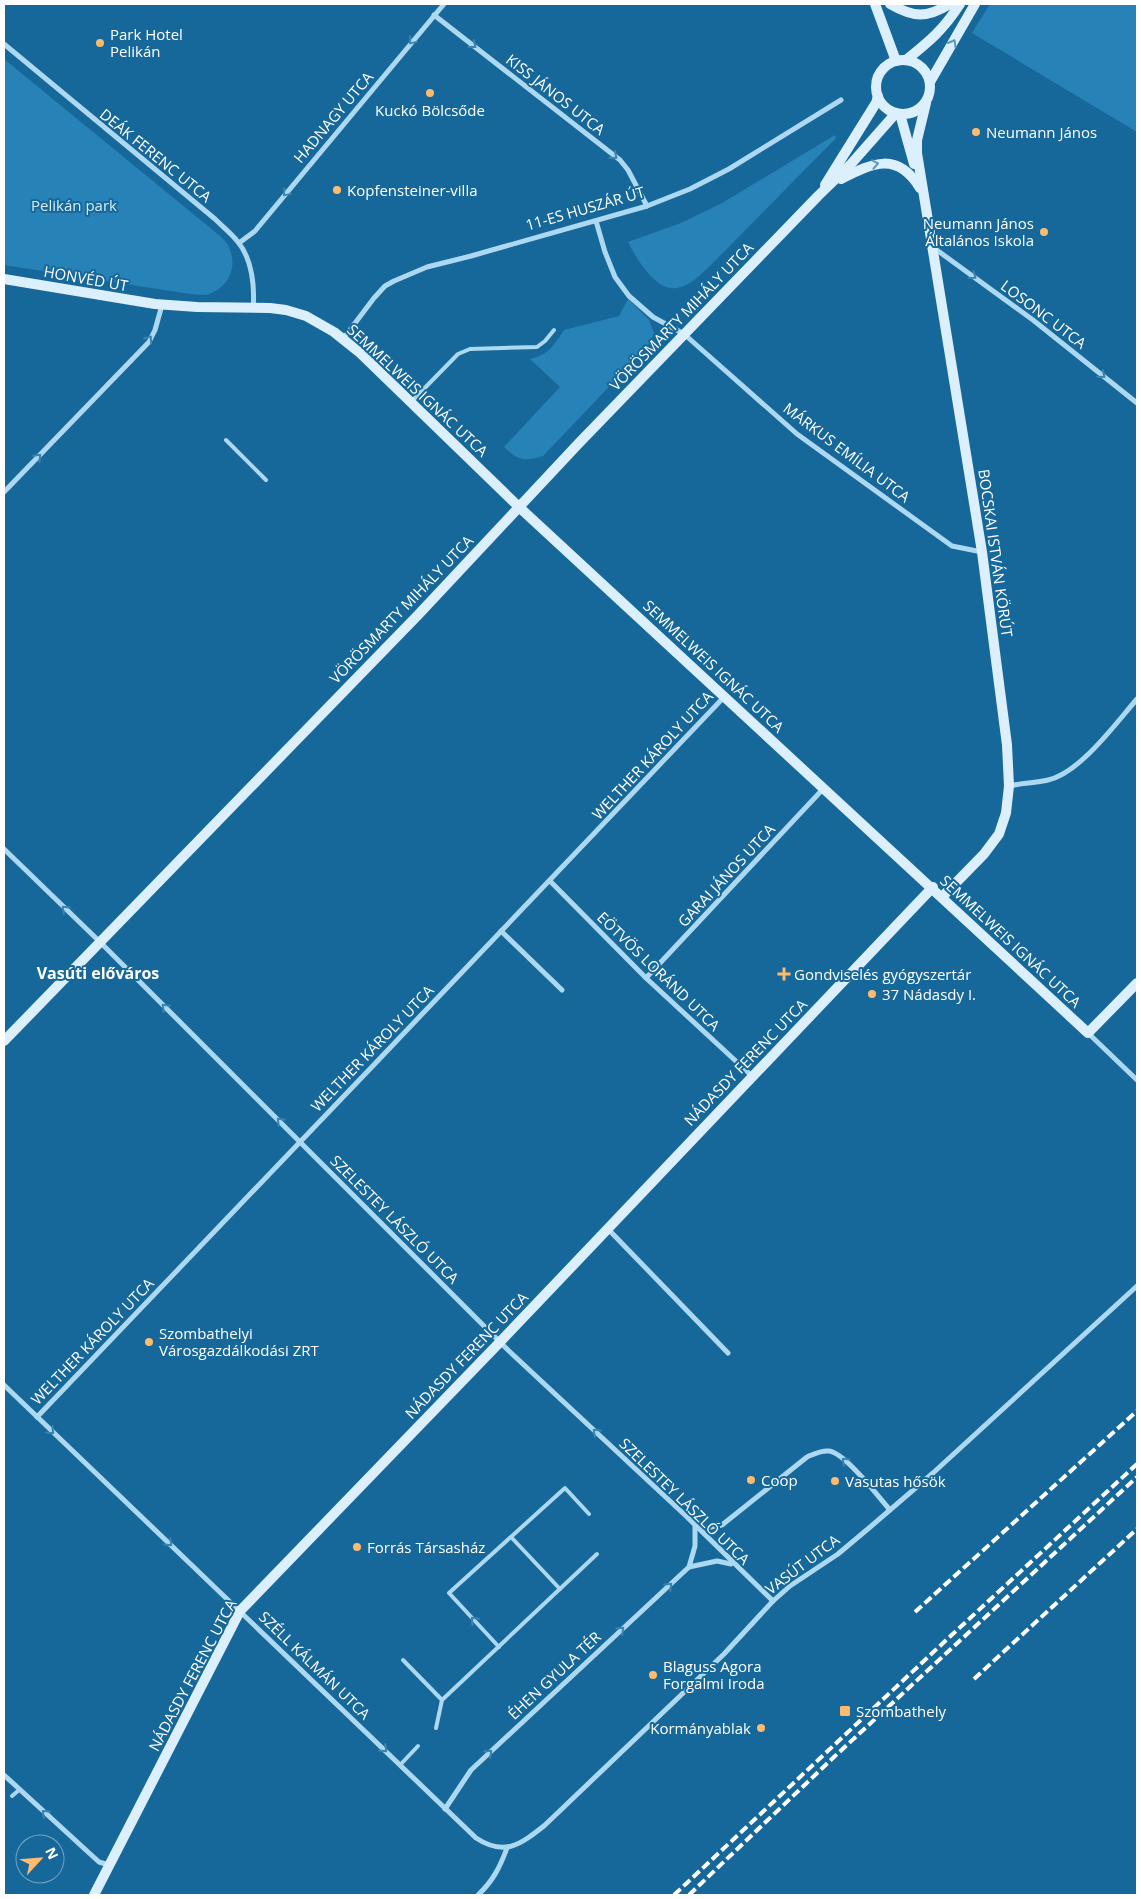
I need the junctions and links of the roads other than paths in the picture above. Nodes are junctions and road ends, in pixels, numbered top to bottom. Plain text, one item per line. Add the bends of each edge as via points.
1 (444, 4) edge
2 (875, 4) edge
3 (890, 4) edge
4 (950, 4) edge
5 (960, 4) edge
6 (975, 4) edge
7 (434, 15) junction
8 (4, 44) edge
9 (901, 60) junction
10 (930, 82) junction
11 (878, 96) junction
12 (841, 100) dead end
13 (926, 102) junction
14 (898, 114) junction
15 (924, 193) junction
16 (818, 196) junction
17 (647, 206) junction
18 (596, 221) junction
19 (239, 243) junction
20 (934, 248) junction
21 (4, 279) edge
22 (162, 305) junction
23 (252, 308) junction
24 (554, 330) dead end
25 (684, 334) junction
26 (343, 339) junction
27 (411, 402) junction
28 (1137, 403) edge
29 (226, 440) dead end
30 (266, 480) dead end
31 (4, 492) edge
32 (520, 507) junction
33 (982, 552) junction
34 (725, 696) junction
35 (1137, 699) edge
36 (1009, 786) junction
37 (823, 789) junction
38 (4, 850) edge
39 (550, 881) junction
40 (933, 888) junction
41 (942, 897) junction
42 (501, 931) junction
43 (100, 942) junction
44 (646, 978) junction
45 (1137, 984) edge
46 (562, 990) dead end
47 (1088, 1033) junction
48 (4, 1041) edge
49 (752, 1076) junction
50 (1137, 1080) edge
51 (299, 1141) junction
52 (608, 1229) junction
53 (1137, 1286) edge
54 (500, 1342) junction
55 (728, 1353) dead end
56 (4, 1385) edge
57 (37, 1417) junction
58 (890, 1510) junction
59 (589, 1514) dead end
60 (695, 1525) junction
61 (511, 1537) junction
62 (598, 1554) dead end
63 (734, 1565) junction
64 (689, 1567) junction
65 (560, 1589) junction
66 (772, 1601) junction
67 (240, 1611) junction
68 (499, 1647) junction
69 (404, 1660) dead end
70 (442, 1700) junction
71 (436, 1728) dead end
72 (418, 1746) dead end
73 (401, 1764) junction
74 (4, 1775) edge
75 (19, 1790) junction
76 (12, 1796) dead end
77 (445, 1809) junction
78 (507, 1848) junction
79 (110, 1866) junction
80 (94, 1895) edge
81 (478, 1895) edge

1 - 7 street, HADNAGY UTCA
2 - 9 street
3 - 4 street via 903,12 920,16
5 - 9 street via 934,38
10 -> 6 street
7 -> 17 street, KISS JÁNOS UTCA via 620,160
7 -> 19 street, HADNAGY UTCA via 255,231
8 - 19 street, DEÁK FERENC UTCA
9 - 10 street via 916,63 924,69
9 - 11 street via 885,67 879,76
10 - 13 street
11 - 14 street via 883,105
11 - 16 street
12 - 17 street, 11-ES HUSZÁR ÚT via 729,169
13 - 14 street via 909,114
13 - 15 street, BOCSKAI ISTVÁN KÖRÚT via 916,140
14 - 15 street, BOCSKAI ISTVÁN KÖRÚT
14 - 16 street
16 -> 15 street via 868,165 885,162 913,176
15 - 20 street, BOCSKAI ISTVÁN KÖRÚT
16 - 25 street, VÖRÖSMARTY MIHÁLY UTCA
17 - 18 street, 11-ES HUSZÁR ÚT
18 - 25 street, MÁRKUS EMÍLIA UTCA via 615,277 629,296 653,317
18 - 26 street, 11-ES HUSZÁR ÚT via 427,267 400,278 385,286
19 - 23 street, DEÁK FERENC UTCA via 249,264
20 -> 28 street, LOSONC UTCA via 1034,320
20 - 33 street, BOCSKAI ISTVÁN KÖRÚT
21 - 22 street, HONVÉD ÚT
22 - 23 street, HONVÉD ÚT
31 -> 22 street via 148,342 156,330
23 - 26 street, SEMMELWEIS IGNÁC UTCA via 279,309 306,316
24 - 27 lane via 537,347 470,349 458,354
25 - 32 street, VÖRÖSMARTY MIHÁLY UTCA
25 - 33 street, MÁRKUS EMÍLIA UTCA via 797,434 952,546
26 - 27 street, SEMMELWEIS IGNÁC UTCA
27 - 32 street, SEMMELWEIS IGNÁC UTCA
29 - 30 lane
32 - 34 street, SEMMELWEIS IGNÁC UTCA
32 - 43 street, VÖRÖSMARTY MIHÁLY UTCA
33 - 36 street, BOCSKAI ISTVÁN KÖRÚT via 1007,745
34 - 37 street, SEMMELWEIS IGNÁC UTCA
34 - 39 street, WELTHER KÁROLY UTCA
35 - 36 street via 1084,759 1066,772 1049,780
36 - 41 street, BOCSKAI ISTVÁN KÖRÚT via 1006,813 999,834
37 - 40 street, SEMMELWEIS IGNÁC UTCA
37 - 44 street, GARAI JÁNOS UTCA
43 -> 38 street, SZELESTEY LÁSZLÓ UTCA
39 - 42 street, WELTHER KÁROLY UTCA
39 - 44 street, EÖTVÖS LORÁND UTCA
40 - 41 street, SEMMELWEIS IGNÁC UTCA
40 - 49 street, NÁDASDY FERENC UTCA
41 - 47 street, SEMMELWEIS IGNÁC UTCA
42 - 46 street
42 - 51 street, WELTHER KÁROLY UTCA
43 - 48 street, VÖRÖSMARTY MIHÁLY UTCA
51 -> 43 street, SZELESTEY LÁSZLÓ UTCA
44 - 49 street, EÖTVÖS LORÁND UTCA
45 - 47 street
47 - 50 street, SEMMELWEIS IGNÁC UTCA
49 - 52 street, NÁDASDY FERENC UTCA
51 - 54 street, SZELESTEY LÁSZLÓ UTCA
51 - 57 street, WELTHER KÁROLY UTCA
52 - 54 street, NÁDASDY FERENC UTCA
52 - 55 street
53 - 58 street, VASÚT UTCA
60 -> 54 street, SZELESTEY LÁSZLÓ UTCA
54 - 67 street, NÁDASDY FERENC UTCA
56 - 57 street, SZÉLL KÁLMÁN UTCA
57 -> 67 street, SZÉLL KÁLMÁN UTCA
58 -> 60 street via 843,1457 830,1451 806,1457 722,1525 705,1528
58 - 66 street, VASÚT UTCA
59 - 61 lane via 565,1488
60 - 63 street, SZELESTEY LÁSZLÓ UTCA
60 - 64 street via 695,1546
61 - 65 lane
68 -> 61 lane via 449,1593
62 - 65 lane
63 - 64 street via 717,1561
63 - 66 street, SZELESTEY LÁSZLÓ UTCA
77 -> 64 street, ÉHEN GYULA TÉR via 471,1770
65 - 68 lane
66 - 78 street, VASÚT UTCA via 724,1654 545,1825
67 -> 73 street, SZÉLL KÁLMÁN UTCA
67 - 79 street, NÁDASDY FERENC UTCA
68 - 70 lane
69 - 70 lane
70 - 71 lane
72 - 73 lane
73 - 77 street, SZÉLL KÁLMÁN UTCA
74 - 75 street
75 - 76 lane
79 -> 75 street via 99,1862
77 - 78 street, SZÉLL KÁLMÁN UTCA via 476,1838 496,1848
78 - 81 street via 500,1868
79 - 80 street, NÁDASDY FERENC UTCA

